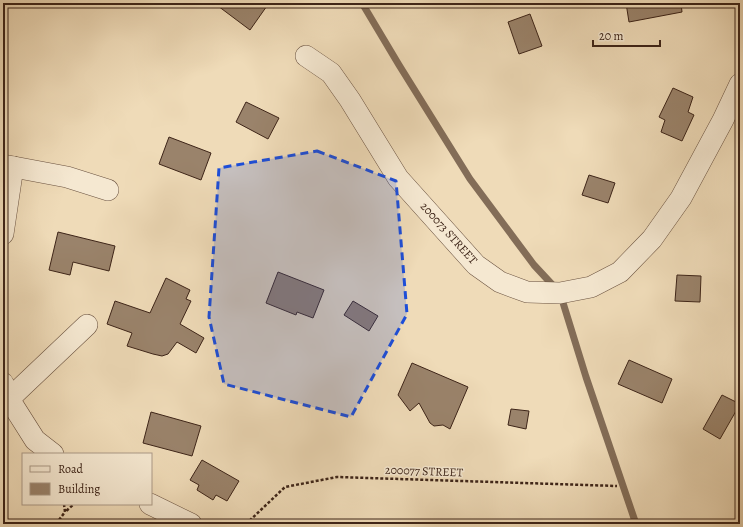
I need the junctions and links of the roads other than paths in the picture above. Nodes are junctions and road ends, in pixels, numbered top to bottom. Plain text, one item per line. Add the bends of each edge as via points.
1 (306, 56) dead end
2 (740, 84) edge
3 (8, 166) edge
4 (108, 190) dead end
5 (3, 234) edge
6 (87, 325) dead end
7 (6, 391) edge
8 (52, 453) edge
9 (152, 505) edge
10 (192, 524) edge

1 - 2 street, 200073 STREET via 331,73 398,178 476,265 500,282 527,292 560,293 591,287 620,272 652,239 681,198
3 - 4 street via 67,177
3 - 5 street
6 - 7 street
7 - 8 street via 35,440
9 - 10 street

